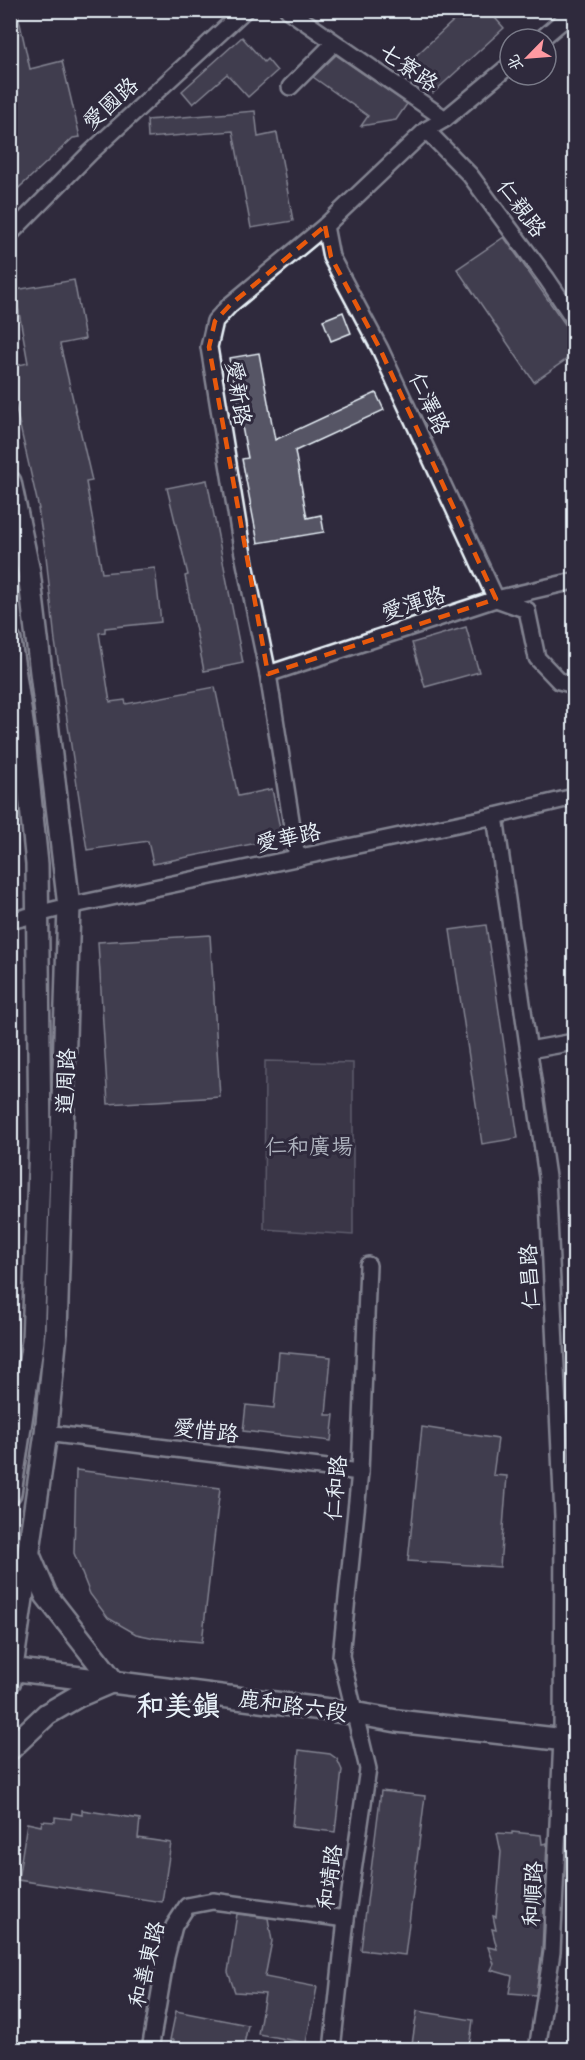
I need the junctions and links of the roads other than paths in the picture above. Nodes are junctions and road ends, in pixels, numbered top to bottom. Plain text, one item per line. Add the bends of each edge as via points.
1 (245, 10) edge
2 (288, 10) edge
3 (572, 13) edge
4 (555, 27) edge
5 (334, 43) junction
6 (498, 75) edge
7 (290, 87) dead end
8 (445, 119) junction
9 (426, 130) junction
10 (325, 226) junction
11 (10, 234) edge
12 (574, 319) edge
13 (10, 482) edge
14 (574, 580) edge
15 (496, 599) junction
16 (10, 641) edge
17 (268, 674) junction
18 (574, 685) edge
19 (574, 797) edge
20 (495, 816) junction
21 (297, 858) junction
22 (69, 906) junction
23 (39, 914) junction
24 (10, 921) edge
25 (574, 1042) edge
26 (529, 1050) junction
27 (368, 1265) dead end
28 (46, 1433) junction
29 (360, 1472) junction
30 (10, 1493) edge
31 (569, 1516) edge
32 (29, 1555) junction
33 (11, 1673) edge
34 (113, 1681) junction
35 (353, 1713) junction
36 (568, 1740) edge
37 (10, 1749) edge
38 (346, 1918) junction
39 (150, 2049) edge
40 (332, 2049) edge
41 (537, 2049) edge

1 - 11 street, 愛國路 via 90,153
2 - 5 street, 七寮路
3 - 4 street
5 - 7 street
5 - 8 street, 七寮路
6 - 8 street, 愛新路
8 - 9 street, 愛新路
9 - 10 street, 愛新路
9 - 12 street, 仁親路 via 470,175
10 - 15 street, 仁澤路 via 331,256 380,349
10 - 17 street, 愛新路 via 230,305 215,321 209,347 242,549
13 - 22 main road, 道周路 via 29,573
14 - 15 street, 愛渾路
15 - 17 street, 愛渾路
15 - 18 street via 527,610 537,658 559,681
16 - 23 main road, 道周路 via 23,729
17 - 21 street, 愛新路
19 - 20 street, 愛華路
20 - 21 street, 愛華路
20 - 26 street, 仁昌路
21 - 22 street, 愛華路
22 - 23 street, 愛華路
22 - 28 main road, 道周路 via 56,1333
23 - 24 street, 愛華路
23 - 30 main road, 道周路 via 40,1143 33,1341
25 - 26 street
26 - 31 street, 仁昌路 via 547,1177
27 - 29 street, 仁和路
28 - 29 street, 愛惜路
28 - 32 main road, 道周路
29 - 35 street, 仁和路 via 341,1656
31 - 36 street, 仁昌路
32 - 33 main road, 道周路
32 - 34 main road via 46,1595
33 - 34 main road, 鹿和路六段
34 - 35 main road, 鹿和路六段
34 - 37 main road via 46,1714
35 - 36 main road, 鹿和路六段
35 - 38 street, 和靖路 via 368,1769
36 - 41 street, 和順路 via 552,1952
38 - 39 street, 和善東路 via 213,1901 187,1906 171,1936
38 - 40 street, 和靖路

